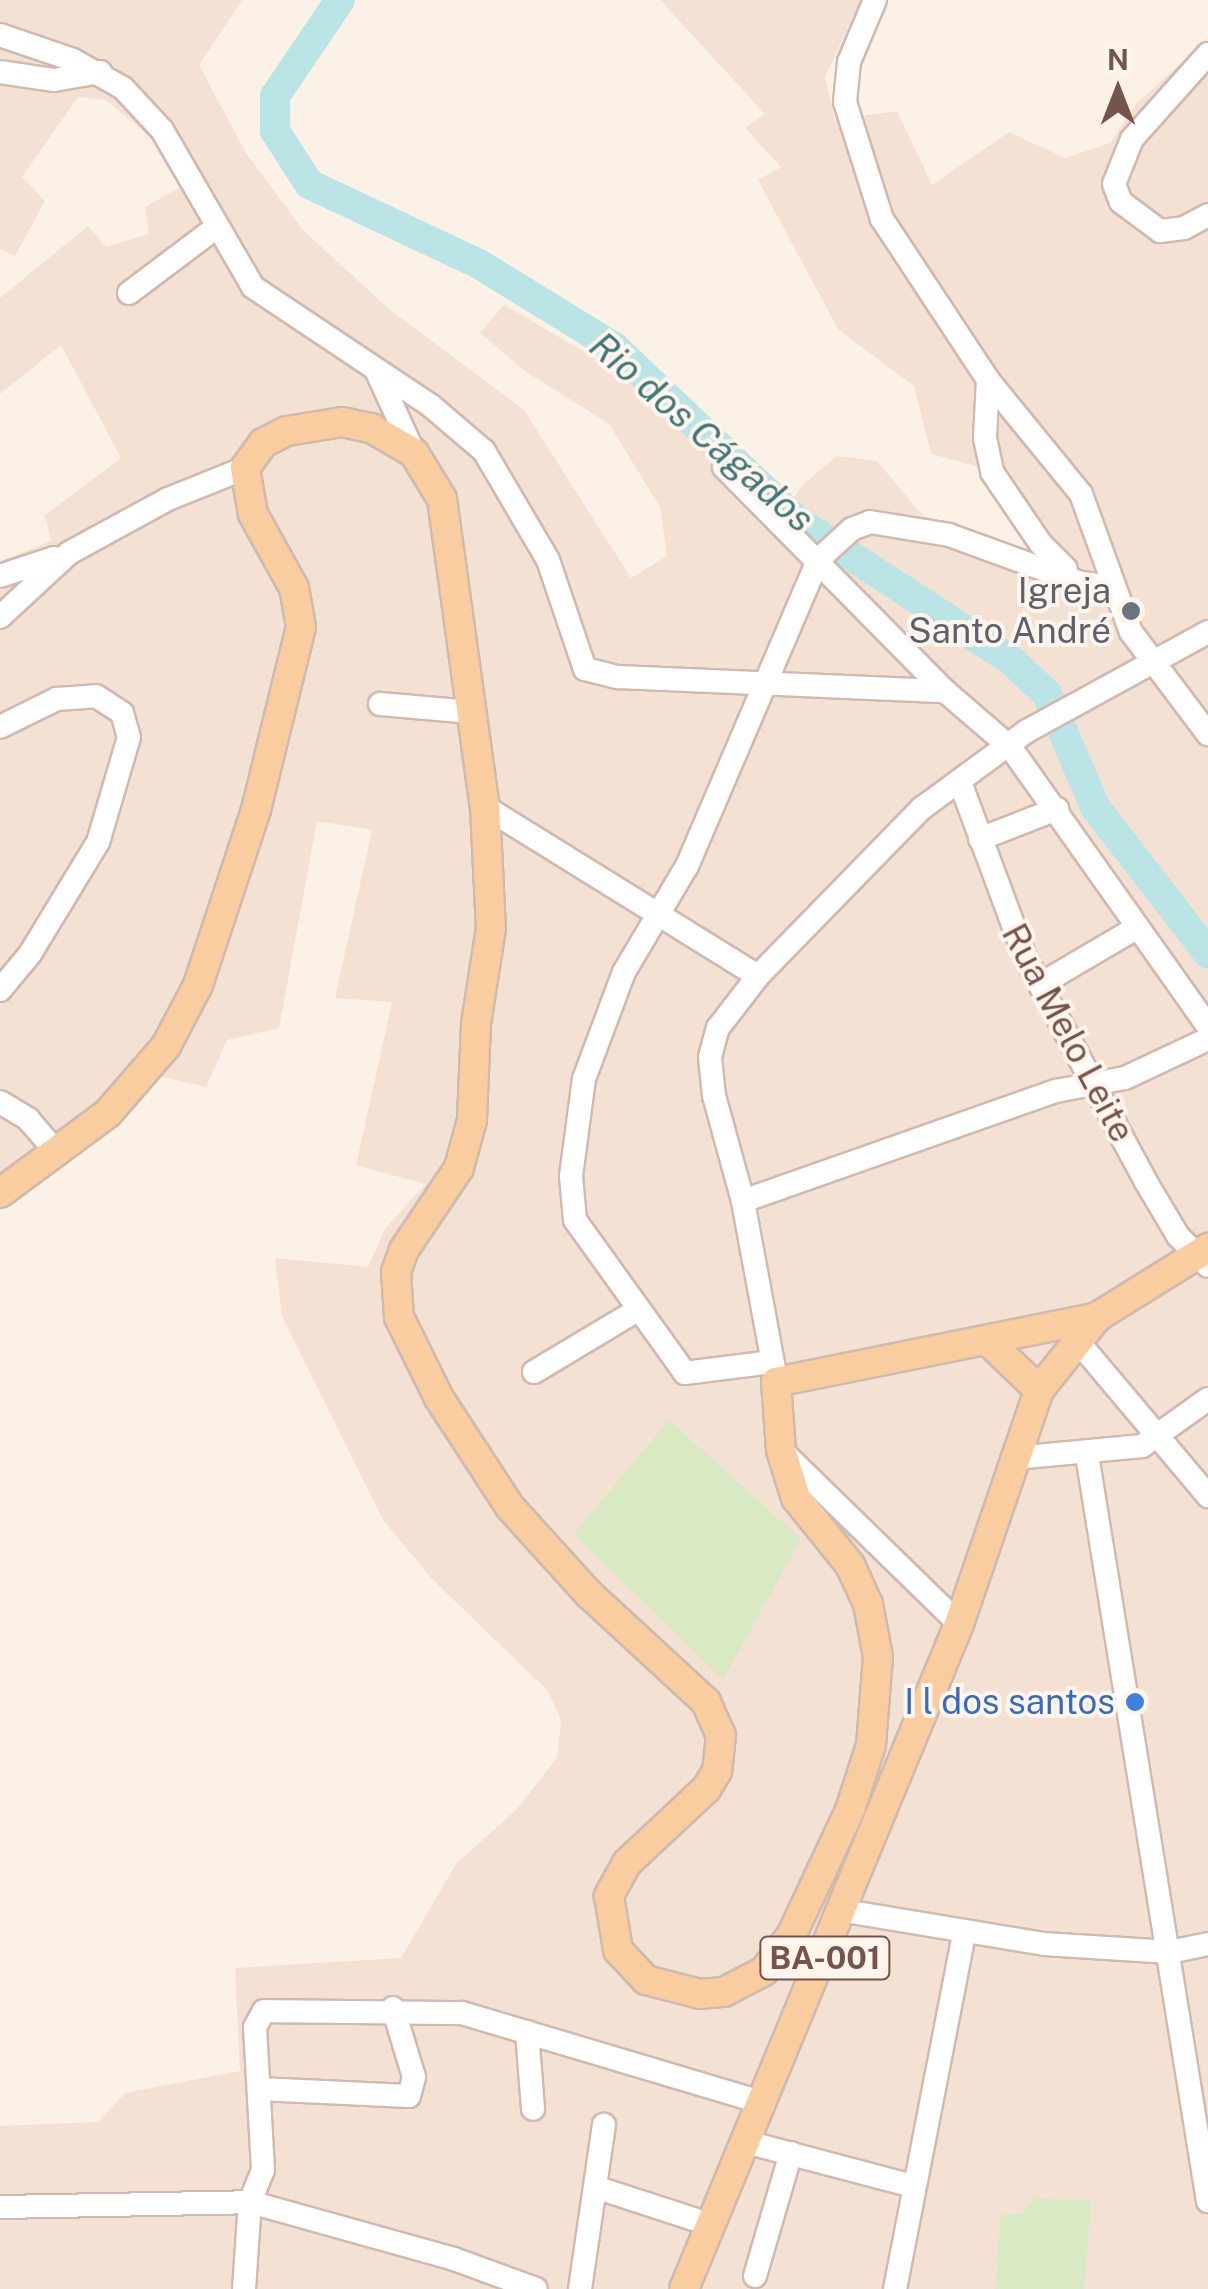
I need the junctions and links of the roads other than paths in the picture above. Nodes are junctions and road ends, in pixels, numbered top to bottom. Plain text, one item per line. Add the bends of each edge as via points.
1 (874, 0) edge
2 (0, 34) edge
3 (1208, 54) edge
4 (0, 72) edge
5 (100, 72) junction
6 (1208, 215) edge
7 (214, 229) junction
8 (129, 293) dead end
9 (376, 370) junction
10 (988, 380) junction
11 (414, 453) junction
12 (724, 466) dead end
13 (246, 468) junction
14 (69, 553) junction
15 (821, 557) junction
16 (0, 576) edge
17 (1080, 584) junction
18 (1112, 587) junction
19 (0, 617) edge
20 (1208, 632) edge
21 (1145, 668) junction
22 (771, 680) junction
23 (945, 691) junction
24 (380, 704) dead end
25 (472, 712) junction
26 (0, 727) edge
27 (1208, 734) edge
28 (1017, 738) junction
29 (960, 782) junction
30 (485, 807) junction
31 (1058, 809) junction
32 (980, 840) junction
33 (656, 915) junction
34 (1136, 928) junction
35 (758, 976) junction
36 (1041, 984) junction
37 (0, 990) edge
38 (1208, 1026) edge
39 (1208, 1039) edge
40 (1097, 1084) junction
41 (0, 1102) edge
42 (58, 1154) junction
43 (0, 1193) edge
44 (742, 1201) junction
45 (1203, 1256) edge
46 (636, 1311) junction
47 (1097, 1317) junction
48 (1075, 1338) junction
49 (989, 1342) junction
50 (534, 1372) dead end
51 (774, 1372) junction
52 (1039, 1390) junction
53 (1208, 1399) edge
54 (1159, 1438) junction
55 (781, 1450) junction
56 (1087, 1455) junction
57 (1014, 1458) junction
58 (1208, 1496) edge
59 (959, 1624) junction
60 (844, 1911) junction
61 (964, 1934) junction
62 (1208, 1944) edge
63 (1170, 1952) junction
64 (393, 2008) junction
65 (527, 2032) junction
66 (260, 2089) junction
67 (764, 2103) junction
68 (533, 2109) dead end
69 (604, 2126) dead end
70 (746, 2142) junction
71 (791, 2154) junction
72 (912, 2186) junction
73 (598, 2188) junction
74 (1208, 2201) edge
75 (250, 2202) junction
76 (0, 2207) edge
77 (712, 2225) junction
78 (755, 2276) dead end
79 (244, 2289) edge
80 (536, 2289) edge
81 (580, 2289) edge
82 (684, 2289) edge
83 (895, 2289) edge

1 - 10 street via 849,62 845,102 860,164 882,219
2 - 5 street
3 - 6 street via 1132,139 1114,184 1121,202 1160,231
4 - 5 street via 79,80
5 - 7 street via 162,130
7 - 8 street
7 - 9 street via 237,268 270,302
9 - 11 street
9 - 22 street via 468,434 502,476 548,560 585,669 618,677
10 - 17 street via 984,422 992,472 1040,544
10 - 18 street via 1081,494
11 - 13 main road via 371,428 319,422 262,443
11 - 25 main road via 442,499
12 - 15 street
13 - 14 street via 168,498
13 - 42 main road via 253,514 294,588 301,627 256,810 215,944 166,1046 108,1113
14 - 16 street
14 - 19 street
15 - 17 street via 852,529 896,524 949,534
15 - 22 street
15 - 23 street
17 - 18 street
18 - 21 street
20 - 21 street
21 - 27 street
21 - 28 street
22 - 23 street
22 - 33 street via 686,866
23 - 28 street
24 - 25 street
25 - 30 main road
26 - 37 street via 57,699 96,696 122,712 128,737 98,842 30,954
28 - 29 street
28 - 31 street
29 - 32 street, Rua Melo Leite
29 - 35 street via 887,838
30 - 33 street
30 - 55 main road via 491,928 476,1024 470,1132 459,1168 404,1250 395,1296 407,1338 439,1398 510,1507 716,1717 721,1753 706,1789 626,1862 609,1896 618,1950 646,1980 670,1990 724,1992 746,1984 778,1955 850,1810 871,1745 878,1657 868,1604 850,1565 796,1498
31 - 32 street
31 - 34 street
32 - 36 street, Rua Melo Leite via 1007,917
33 - 35 street
33 - 46 street via 624,972 584,1079 571,1176 575,1220
34 - 36 street
34 - 38 street
35 - 44 street via 718,1028 710,1057
36 - 40 street, Rua Melo Leite
39 - 40 street via 1140,1073
40 - 44 street via 1056,1092
40 - 45 street, Rua Melo Leite via 1146,1182
41 - 42 street via 28,1118
42 - 43 main road
44 - 51 street
45 - 47 main road, BA-001
46 - 50 street
46 - 51 street via 685,1373
47 - 48 main road, BA-001
47 - 49 main road
48 - 52 main road, BA-001
48 - 54 street
49 - 51 main road
49 - 52 main road
51 - 55 main road
52 - 57 main road, BA-001
53 - 54 street
54 - 56 street
54 - 58 street
55 - 59 street
56 - 57 street
56 - 63 street
57 - 59 main road, BA-001
59 - 60 main road, BA-001
60 - 61 street
60 - 67 main road, BA-001
61 - 63 street
61 - 72 street
62 - 63 street
63 - 74 street
64 - 65 street via 462,2013
64 - 66 street via 260,2013
64 - 66 street via 414,2077 409,2096
65 - 67 street
65 - 68 street
66 - 75 street via 262,2170
67 - 70 main road, BA-001
69 - 73 street
70 - 71 street
70 - 77 main road, BA-001
71 - 72 street
71 - 78 street
72 - 83 street
73 - 77 street
73 - 81 street
75 - 76 street
75 - 79 street
75 - 80 street via 454,2258
77 - 82 main road, BA-001

